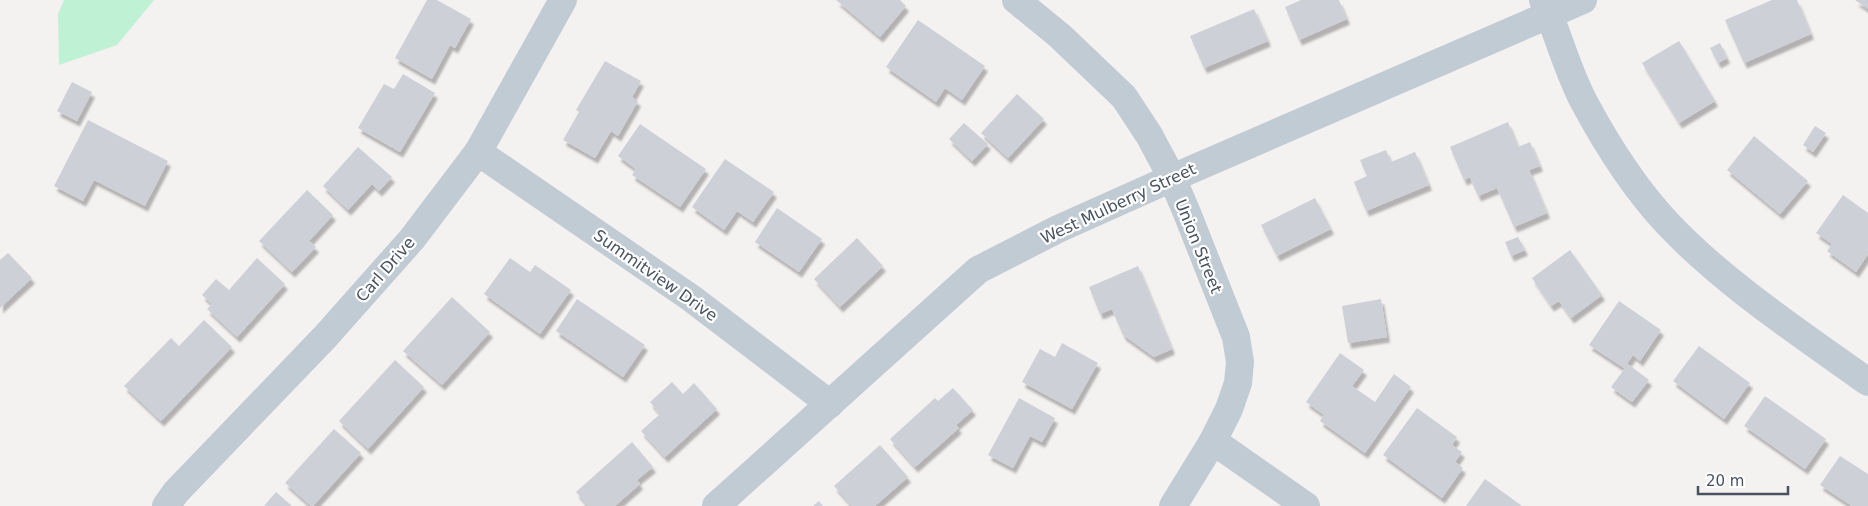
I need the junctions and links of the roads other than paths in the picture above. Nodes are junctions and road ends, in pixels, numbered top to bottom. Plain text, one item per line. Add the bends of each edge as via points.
1 (563, 0) edge
2 (1016, 0) edge
3 (1584, 0) edge
4 (1546, 7) edge
5 (478, 152) junction
6 (1172, 178) junction
7 (1868, 382) edge
8 (830, 404) junction
9 (1213, 441) junction
10 (166, 506) edge
11 (716, 506) edge
12 (1173, 506) edge
13 (1306, 506) edge

1 - 5 street, Carl Drive
2 - 6 street, Union Street via 1060,36 1124,97
3 - 4 street, West Mulberry Street
4 - 6 street, West Mulberry Street
4 - 7 street via 1583,100 1613,151 1668,224 1766,309
5 - 8 street, Summitview Drive via 691,298
5 - 10 street, Carl Drive via 412,239
6 - 8 street, West Mulberry Street via 978,270
6 - 9 street, Union Street via 1236,338 1240,362 1238,383
8 - 11 street, West Mulberry Street
9 - 12 street, Union Street
9 - 13 street

